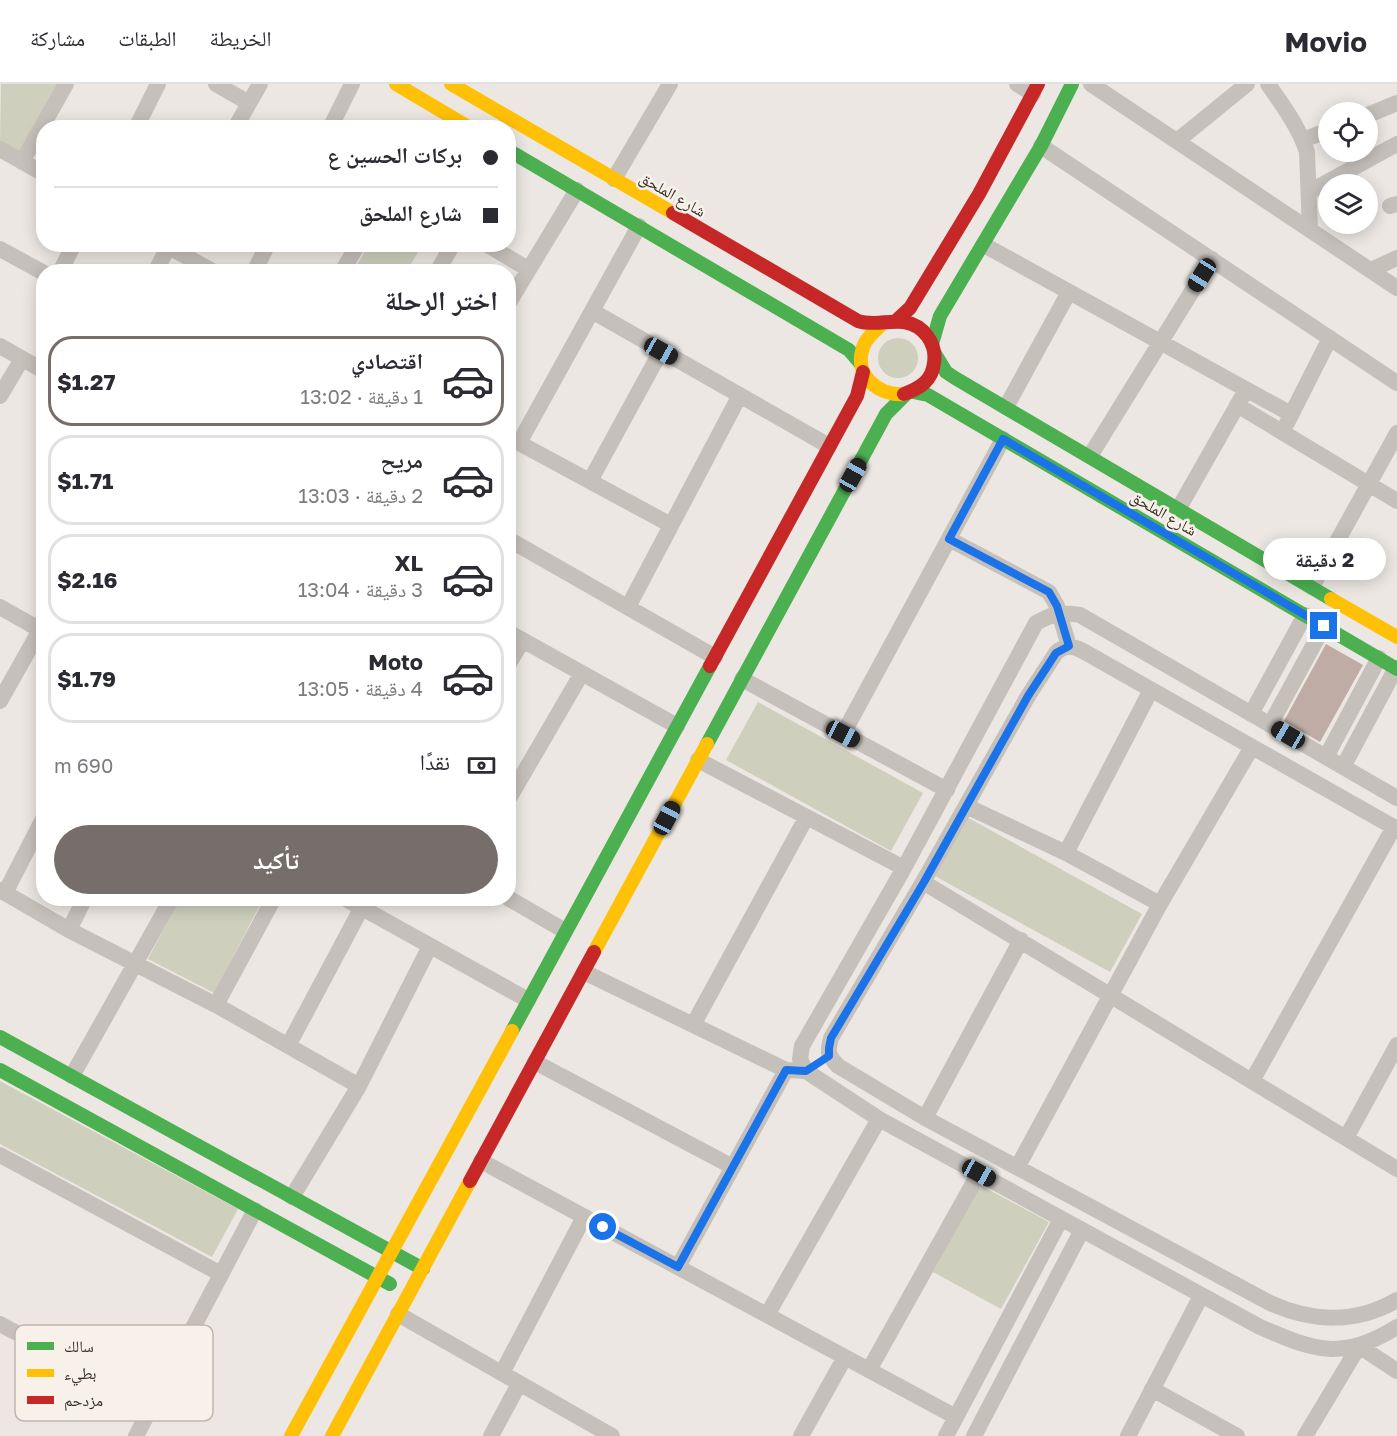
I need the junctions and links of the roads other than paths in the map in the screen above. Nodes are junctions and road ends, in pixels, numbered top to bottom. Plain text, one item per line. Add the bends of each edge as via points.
1 (66, 84) edge
2 (158, 84) edge
3 (216, 84) edge
4 (260, 84) edge
5 (352, 84) edge
6 (396, 84) edge
7 (451, 84) edge
8 (670, 84) edge
9 (1017, 84) edge
10 (1072, 84) edge
11 (1247, 84) edge
12 (1268, 84) edge
13 (1098, 85) edge
14 (1035, 89) edge
15 (249, 103) junction
16 (1397, 103) edge
17 (1378, 111) edge
18 (46, 120) edge
19 (140, 120) edge
20 (239, 120) edge
21 (334, 120) edge
22 (457, 120) edge
23 (513, 120) edge
24 (516, 122) edge
25 (1318, 134) edge
26 (36, 137) edge
27 (1303, 140) junction
28 (1177, 141) junction
29 (1397, 144) edge
30 (1041, 146) junction
31 (0, 149) edge
32 (516, 155) edge
33 (22, 162) junction
34 (36, 170) edge
35 (614, 179) junction
36 (577, 190) junction
37 (1309, 192) junction
38 (639, 226) junction
39 (1310, 230) junction
40 (984, 245) junction
41 (0, 249) edge
42 (179, 252) edge
43 (499, 252) edge
44 (1397, 258) edge
45 (1212, 259) junction
46 (200, 264) edge
47 (36, 269) edge
48 (528, 269) junction
49 (1371, 270) junction
50 (1397, 288) edge
51 (516, 290) edge
52 (1069, 291) junction
53 (592, 311) junction
54 (896, 321) junction
55 (880, 325) junction
56 (1330, 338) junction
57 (1160, 342) junction
58 (0, 346) edge
59 (934, 349) junction
60 (661, 351) junction
61 (22, 359) junction
62 (36, 367) edge
63 (862, 368) junction
64 (1397, 383) edge
65 (1246, 390) junction
66 (909, 393) junction
67 (740, 395) junction
68 (0, 396) edge
69 (1237, 405) junction
70 (1006, 407) junction
71 (1291, 414) junction
72 (1281, 433) junction
73 (1397, 433) edge
74 (516, 437) edge
75 (1003, 439) junction
76 (516, 441) edge
77 (829, 446) junction
78 (1090, 456) junction
79 (590, 481) junction
80 (1369, 484) junction
81 (1397, 501) edge
82 (1179, 508) junction
83 (672, 525) junction
84 (949, 539) junction
85 (516, 544) edge
86 (1312, 587) junction
87 (0, 607) edge
88 (628, 607) junction
89 (1059, 612) junction
90 (1305, 615) junction
91 (1324, 626) junction
92 (36, 628) edge
93 (516, 636) edge
94 (1397, 637) edge
95 (36, 641) edge
96 (1069, 646) junction
97 (715, 657) junction
98 (1380, 658) junction
99 (1397, 668) edge
100 (582, 673) junction
101 (742, 679) junction
102 (1151, 690) junction
103 (0, 701) edge
104 (1251, 714) junction
105 (1270, 725) junction
106 (676, 726) junction
107 (843, 734) junction
108 (1252, 747) junction
109 (1326, 757) junction
110 (698, 760) junction
111 (1343, 767) junction
112 (516, 786) edge
113 (947, 790) junction
114 (1397, 798) edge
115 (966, 806) junction
116 (806, 818) junction
117 (1395, 828) edge
118 (36, 831) edge
119 (1066, 853) junction
120 (904, 868) junction
121 (924, 882) junction
122 (2, 891) edge
123 (516, 903) edge
124 (1160, 904) junction
125 (81, 906) edge
126 (168, 906) edge
127 (270, 906) edge
128 (357, 906) edge
129 (362, 909) junction
130 (69, 930) junction
131 (566, 931) junction
132 (1021, 940) junction
133 (430, 946) junction
134 (136, 963) junction
135 (584, 972) junction
136 (1110, 994) junction
137 (528, 1000) junction
138 (216, 1005) junction
139 (693, 1025) junction
140 (0, 1037) edge
141 (1397, 1045) edge
142 (288, 1046) junction
143 (829, 1056) junction
144 (535, 1062) junction
145 (0, 1070) edge
146 (786, 1070) junction
147 (806, 1071) junction
148 (1252, 1081) junction
149 (359, 1086) junction
150 (73, 1090) junction
151 (106, 1095) junction
152 (925, 1118) junction
153 (879, 1119) junction
154 (94, 1121) junction
155 (1346, 1138) junction
156 (0, 1155) edge
157 (481, 1161) junction
158 (1018, 1166) junction
159 (733, 1167) junction
160 (1397, 1169) edge
161 (979, 1173) junction
162 (292, 1197) junction
163 (255, 1210) junction
164 (584, 1217) junction
165 (1060, 1219) junction
166 (1082, 1230) junction
167 (391, 1251) junction
168 (1173, 1251) junction
169 (678, 1267) junction
170 (423, 1269) junction
171 (221, 1274) junction
172 (1160, 1274) junction
173 (377, 1277) junction
174 (409, 1294) junction
175 (1201, 1296) junction
176 (1397, 1300) edge
177 (398, 1314) junction
178 (767, 1315) junction
179 (0, 1324) edge
180 (194, 1325) edge
181 (1397, 1327) edge
182 (15, 1332) edge
183 (1359, 1346) junction
184 (845, 1357) junction
185 (869, 1370) junction
186 (1397, 1371) edge
187 (502, 1373) junction
188 (519, 1383) junction
189 (1152, 1389) junction
190 (956, 1417) junction
191 (144, 1421) edge
192 (981, 1433) edge
193 (136, 1436) edge
194 (291, 1436) edge
195 (332, 1436) edge
196 (491, 1436) edge
197 (612, 1436) edge
198 (801, 1436) edge
199 (946, 1436) edge
200 (1128, 1436) edge
201 (1237, 1436) edge
202 (1305, 1436) edge

1 - 18 street
2 - 19 street
3 - 15 street
4 - 15 street
5 - 21 street
6 - 22 street
7 - 23 street, شارع الملحق
8 - 35 street
9 - 14 street
10 - 30 street
11 - 28 street
12 - 27 street
13 - 28 street
14 - 54 street via 967,213 910,308
15 - 20 street
16 - 17 street
24 - 35 street, شارع الملحق
25 - 27 street
26 - 33 street
27 - 37 street
28 - 39 street
29 - 37 street
30 - 40 street
30 - 45 street
31 - 33 street
32 - 36 street
33 - 34 street
35 - 55 street, شارع الملحق via 858,321
36 - 38 street
36 - 48 street
37 - 39 street
38 - 53 street
38 - 63 street via 849,350
39 - 49 street
40 - 52 street
40 - 59 street via 940,316
41 - 47 street
42 - 46 street
43 - 48 street
44 - 49 street
45 - 56 street
45 - 57 street
48 - 51 street
49 - 50 street
52 - 57 street
52 - 70 street
53 - 60 street
53 - 74 street
54 - 55 street
54 - 59 street via 918,327 927,334
55 - 63 street via 862,346
56 - 64 street
56 - 71 street
57 - 65 street
57 - 78 street
58 - 61 street
59 - 66 street via 930,376 923,386
59 - 70 street, شارع الملحق via 946,372
60 - 67 street
60 - 79 street
61 - 62 street
61 - 68 street
63 - 66 street via 876,388 896,395
63 - 77 street via 860,388
65 - 69 street
65 - 71 street
66 - 75 street, شارع الملحق via 928,395
66 - 101 street via 886,414
67 - 77 street
67 - 83 street
69 - 72 street
69 - 82 street
70 - 78 street, شارع الملحق
71 - 72 street
72 - 80 street
73 - 80 street
75 - 84 street
75 - 90 street, شارع الملحق
76 - 79 street
77 - 97 street
78 - 82 street, شارع الملحق
79 - 83 street
80 - 81 street
80 - 86 street
82 - 86 street, شارع الملحق
83 - 88 street
84 - 89 street via 1049,592
84 - 107 street
85 - 88 street
86 - 94 street, شارع الملحق
87 - 92 street
88 - 97 street
89 - 96 street
89 - 104 street via 1080,615
89 - 113 street via 1036,623
90 - 91 street, شارع الملحق
90 - 104 street
91 - 98 street, شارع الملحق
91 - 105 street
93 - 100 street
95 - 103 street
96 - 102 street
96 - 115 street via 1056,653 1034,687
97 - 106 street
98 - 99 street, شارع الملحق
98 - 109 street
99 - 111 street
100 - 106 street
100 - 112 street
101 - 107 street
101 - 110 street
102 - 108 street
102 - 119 street
104 - 105 street
105 - 109 street
106 - 131 street
107 - 113 street
108 - 117 street
108 - 124 street
109 - 111 street
110 - 116 street
110 - 135 street
111 - 114 street
113 - 120 street
115 - 119 street
115 - 121 street
116 - 120 street
116 - 139 street
117 - 148 street
118 - 122 street
119 - 124 street
120 - 147 street via 802,1046 800,1059
121 - 132 street
121 - 143 street via 831,1038
122 - 130 street
123 - 131 street
124 - 136 street
125 - 130 street
126 - 134 street
127 - 138 street
128 - 129 street
129 - 133 street
129 - 142 street
130 - 134 street
131 - 137 street
132 - 136 street
132 - 152 street
133 - 137 street
133 - 149 street
134 - 138 street
134 - 150 street
135 - 139 street
135 - 144 street
136 - 148 street
136 - 158 street
137 - 167 street
138 - 142 street
139 - 146 street
140 - 150 street
141 - 155 street
142 - 149 street
143 - 147 street
143 - 152 street via 838,1066
144 - 157 street
144 - 159 street
145 - 150 street
146 - 147 street
146 - 159 street
147 - 153 street
148 - 155 street
149 - 162 street
150 - 151 street
150 - 154 street
151 - 154 street via 95,1106
151 - 162 street
152 - 158 street
153 - 161 street
153 - 178 street
154 - 163 street
155 - 160 street
156 - 171 street
157 - 164 street
157 - 170 street
158 - 168 street
159 - 169 street
161 - 165 street
161 - 185 street
162 - 167 street
163 - 171 street
163 - 173 street
164 - 169 street
164 - 187 street
165 - 166 street
165 - 190 street
166 - 172 street
166 - 192 street
167 - 170 street
167 - 173 street
168 - 172 street
168 - 176 street via 1270,1303 1308,1317 1349,1317
169 - 178 street
170 - 174 street
171 - 180 street
172 - 175 street
173 - 174 street
173 - 194 street
174 - 177 street
175 - 183 street via 1260,1327 1308,1346
175 - 189 street
177 - 187 street
177 - 195 street
178 - 184 street
179 - 182 street
181 - 183 street
183 - 186 street
183 - 202 street
184 - 185 street
184 - 198 street
185 - 190 street
187 - 188 street
188 - 196 street
188 - 197 street
189 - 200 street
189 - 201 street
190 - 199 street
191 - 193 street

